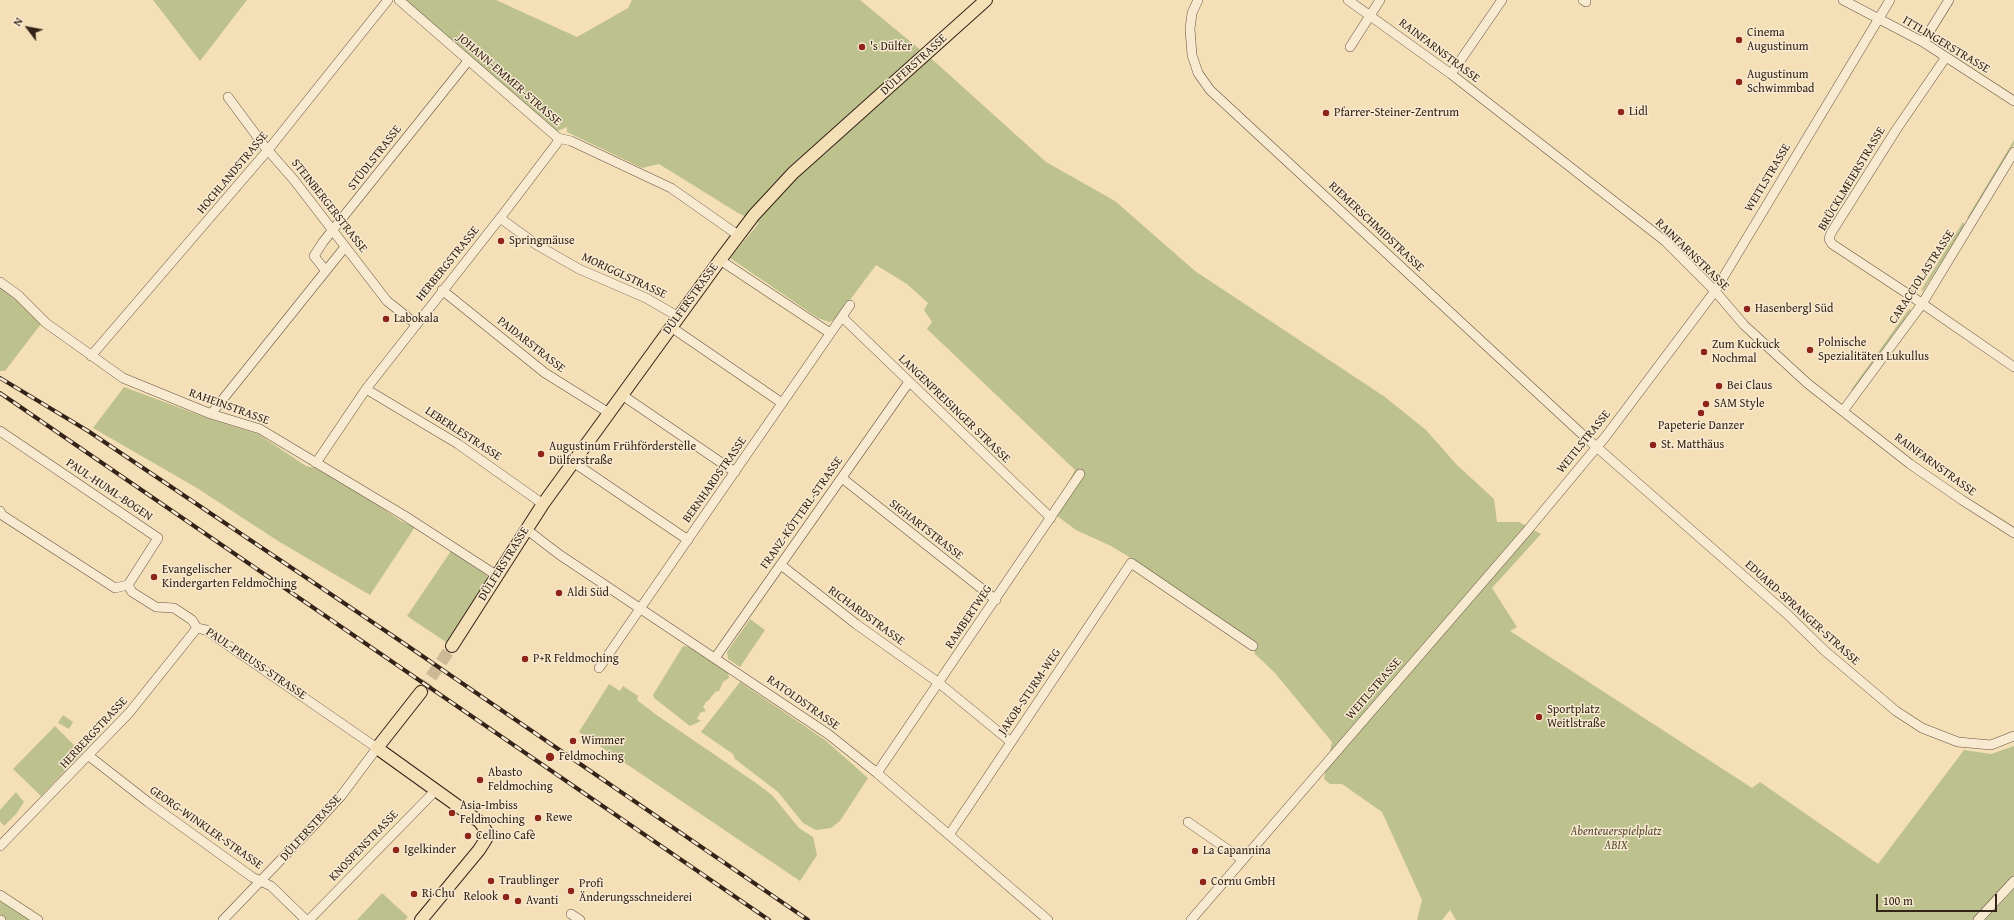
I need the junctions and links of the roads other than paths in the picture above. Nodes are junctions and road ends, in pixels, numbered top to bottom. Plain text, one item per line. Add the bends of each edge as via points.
1 (388, 0) edge
2 (399, 0) edge
3 (986, 0) edge
4 (1198, 0) edge
5 (1348, 0) edge
6 (1380, 0) edge
7 (1502, 0) edge
8 (1843, 0) edge
9 (1890, 0) edge
10 (1949, 0) edge
11 (1370, 15) junction
12 (1878, 19) junction
13 (1923, 42) junction
14 (1350, 47) dead end
15 (1946, 57) junction
16 (468, 60) junction
17 (1451, 74) junction
18 (228, 97) dead end
19 (2014, 101) edge
20 (558, 138) junction
21 (268, 150) junction
22 (2014, 152) edge
23 (500, 218) junction
24 (333, 230) junction
25 (738, 235) junction
26 (345, 247) junction
27 (720, 260) junction
28 (325, 270) junction
29 (0, 282) edge
30 (442, 290) junction
31 (1715, 291) junction
32 (1922, 304) junction
33 (850, 305) dead end
34 (678, 317) junction
35 (842, 317) junction
36 (416, 324) junction
37 (671, 327) junction
38 (830, 333) junction
39 (91, 356) junction
40 (2014, 367) edge
41 (909, 382) junction
42 (366, 389) junction
43 (622, 395) junction
44 (782, 403) junction
45 (1843, 410) junction
46 (609, 413) junction
47 (211, 414) junction
48 (0, 431) edge
49 (1597, 447) junction
50 (573, 462) junction
51 (316, 463) junction
52 (735, 472) junction
53 (1080, 474) dead end
54 (842, 478) junction
55 (543, 504) junction
56 (0, 511) edge
57 (1050, 518) junction
58 (526, 529) junction
59 (2014, 533) edge
60 (688, 540) junction
61 (781, 565) junction
62 (496, 575) junction
63 (128, 585) junction
64 (996, 600) junction
65 (641, 610) junction
66 (197, 628) junction
67 (452, 646) tunnel mouth
68 (1253, 646) dead end
69 (715, 658) junction
70 (600, 668) dead end
71 (939, 683) junction
72 (421, 692) tunnel mouth
73 (2014, 736) edge
74 (1011, 742) junction
75 (378, 748) junction
76 (89, 756) junction
77 (877, 774) junction
78 (436, 790) junction
79 (1188, 822) dead end
80 (949, 835) junction
81 (0, 846) edge
82 (1243, 860) junction
83 (262, 881) junction
84 (2014, 881) edge
85 (0, 895) edge
86 (571, 914) dead end
87 (38, 920) edge
88 (223, 920) edge
89 (308, 920) edge
90 (421, 920) edge
91 (580, 920) edge
92 (1048, 920) edge
93 (1191, 920) edge
94 (1978, 920) edge

1 - 21 street, HOCHLANDSTRASSE
2 - 16 street, JOHANN-EMMER-STRASSE
3 - 25 main road, DÜLFERSTRASSE via 793,173
4 - 49 street, RIEMERSCHMIDSTRASSE via 1192,13 1190,29 1192,55 1198,73 1210,90
5 - 11 street, RAINFARNSTRASSE
6 - 11 street
7 - 17 street
8 - 12 street, ITTLINGERSTRASSE
9 - 12 street, WEITLSTRASSE
10 - 13 street
11 - 14 street
11 - 17 street, RAINFARNSTRASSE
12 - 13 street, ITTLINGERSTRASSE
12 - 31 street, WEITLSTRASSE
13 - 15 street, ITTLINGERSTRASSE
15 - 19 street, ITTLINGERSTRASSE
15 - 32 street, BRÜCKLMEIERSTRASSE via 1896,130 1829,239 1832,244
16 - 20 street, JOHANN-EMMER-STRASSE
16 - 24 street, STÜDLSTRASSE
17 - 31 street, RAINFARNSTRASSE via 1665,241
18 - 21 street, STEINBERGERSTRASSE
20 - 23 street, HERBERGSTRASSE via 557,143
20 - 25 street, JOHANN-EMMER-STRASSE via 571,141 671,188
21 - 24 street, STEINBERGERSTRASSE
21 - 39 street, HOCHLANDSTRASSE
22 - 32 street, CARACCIOLASTRASSE
23 - 30 street, HERBERGSTRASSE
23 - 34 street, MORIGGLSTRASSE via 537,245 579,269 646,298
24 - 26 street, STEINBERGERSTRASSE
24 - 28 street, STÜDLSTRASSE via 314,256
25 - 27 main road, DÜLFERSTRASSE
26 - 28 street
26 - 36 street, STEINBERGERSTRASSE via 387,301
27 - 34 main road, DÜLFERSTRASSE
27 - 38 street
28 - 47 street
29 - 39 street, RAHEINSTRASSE via 18,295 46,323
30 - 36 street, HERBERGSTRASSE
30 - 46 street, PAIDARSTRASSE via 545,373
31 - 45 street, RAINFARNSTRASSE via 1744,325 1792,371
31 - 49 street, WEITLSTRASSE
32 - 40 street
32 - 45 street, CARACCIOLASTRASSE
33 - 35 street, BERNHARDSTRASSE
34 - 37 main road, DÜLFERSTRASSE
35 - 38 street, BERNHARDSTRASSE
35 - 41 street, LANGENPREISINGER STRASSE
36 - 42 street, HERBERGSTRASSE
37 - 43 main road, DÜLFERSTRASSE
37 - 44 street
38 - 44 street, BERNHARDSTRASSE
39 - 47 street, RAHEINSTRASSE via 123,378
41 - 54 street, FRANZ-KÖTTERL-STRASSE
41 - 57 street, LANGENPREISINGER STRASSE
42 - 51 street, HERBERGSTRASSE
42 - 55 street, LEBERLESTRASSE via 458,444
43 - 46 main road, DÜLFERSTRASSE
43 - 52 street
44 - 52 street, BERNHARDSTRASSE
45 - 59 street, RAINFARNSTRASSE via 1910,464
46 - 50 main road, DÜLFERSTRASSE
47 - 51 street, RAHEINSTRASSE via 260,429
48 - 63 street, PAUL-HUML-BOGEN via 158,538
49 - 73 street, EDUARD-SPRANGER-STRASSE via 1787,614 1825,651 1896,711 1922,728 1958,742 1991,745
49 - 82 street, WEITLSTRASSE
50 - 55 main road, DÜLFERSTRASSE
50 - 60 street
51 - 62 street, RAHEINSTRASSE
52 - 60 street, BERNHARDSTRASSE
53 - 57 street, RAMBERTWEG
54 - 61 street, FRANZ-KÖTTERL-STRASSE
54 - 64 street, SIGHARTSTRASSE
55 - 58 main road, DÜLFERSTRASSE
56 - 63 street via 2,515 115,588
57 - 64 street, RAMBERTWEG
58 - 62 main road, DÜLFERSTRASSE
58 - 65 street, RATOLDSTRASSE
60 - 65 street, BERNHARDSTRASSE
61 - 69 street, FRANZ-KÖTTERL-STRASSE
61 - 71 street, RICHARDSTRASSE via 856,624
62 - 67 main road, DÜLFERSTRASSE
63 - 66 street, PAUL-PREUSS-STRASSE via 132,592 156,607 174,608 192,620
64 - 71 street, RAMBERTWEG
65 - 69 street, RATOLDSTRASSE
65 - 70 street, BERNHARDSTRASSE
66 - 75 street, PAUL-PREUSS-STRASSE via 206,630
66 - 76 street, HERBERGSTRASSE via 129,714
68 - 74 street, JAKOB-STURM-WEG via 1131,563
69 - 77 street, RATOLDSTRASSE via 828,734
71 - 74 street, RICHARDSTRASSE
71 - 77 street, RAMBERTWEG
72 - 75 main road, DÜLFERSTRASSE
74 - 80 street, JAKOB-STURM-WEG
75 - 78 main road, PAUL-PREUSS-STRASSE
75 - 83 street, DÜLFERSTRASSE via 341,796
76 - 81 street, HERBERGSTRASSE
76 - 83 street, GEORG-WINKLER-STRASSE via 252,877
77 - 80 street, RATOLDSTRASSE
78 - 89 street, KNOSPENSTRASSE
78 - 90 main road, PAUL-PREUSS-STRASSE via 480,822 486,831 486,839
79 - 82 street
80 - 92 street, RATOLDSTRASSE
82 - 93 street, WEITLSTRASSE
83 - 88 street, DÜLFERSTRASSE
83 - 89 street, GEORG-WINKLER-STRASSE
84 - 94 street
85 - 87 street
86 - 91 street

